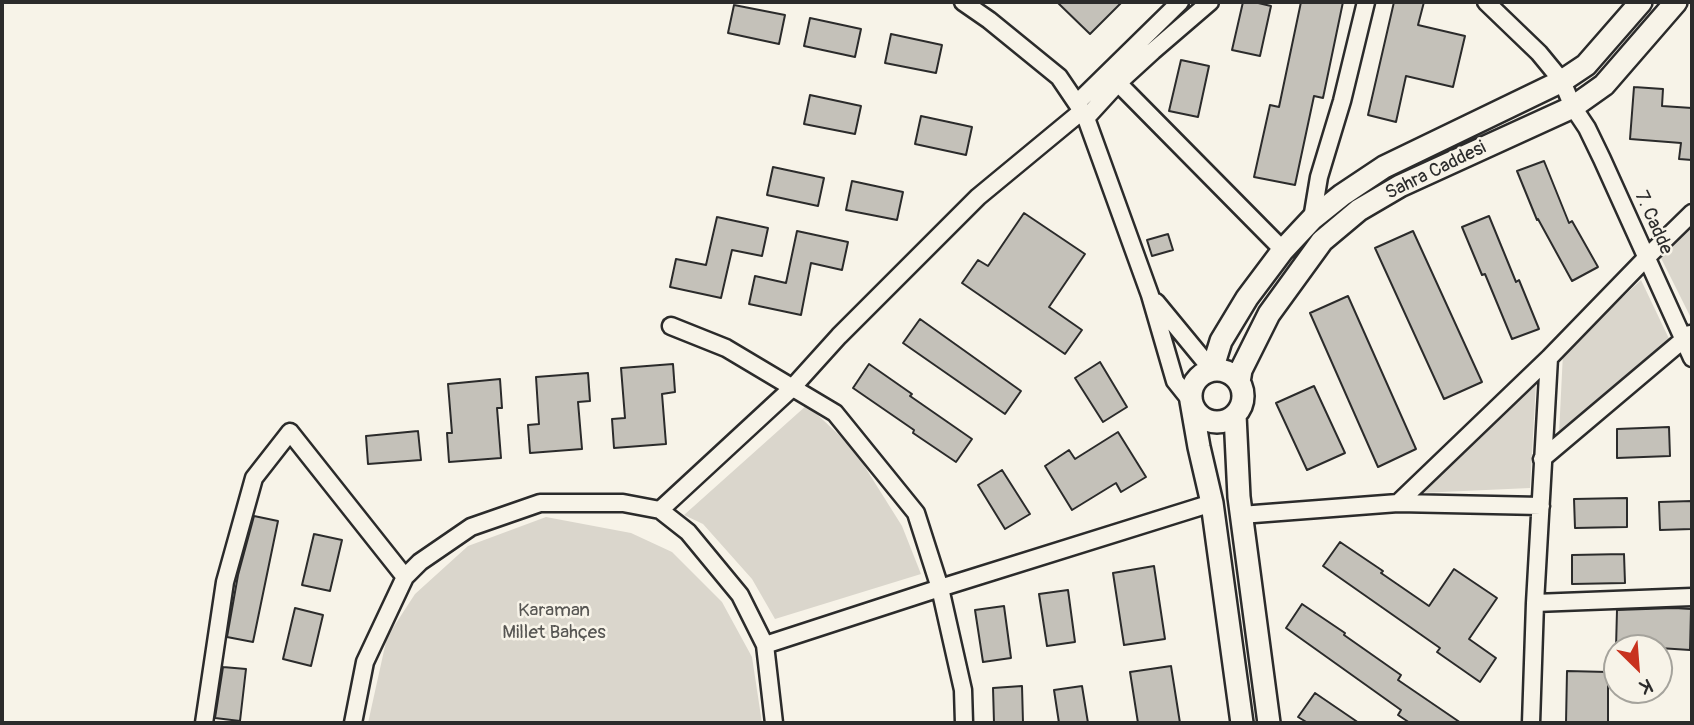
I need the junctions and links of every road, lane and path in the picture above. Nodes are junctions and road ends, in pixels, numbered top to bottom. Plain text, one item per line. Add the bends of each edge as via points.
1 (963, 2) edge
2 (1180, 2) edge
3 (1210, 2) edge
4 (1366, 2) edge
5 (1486, 2) edge
6 (1641, 2) edge
7 (1676, 2) edge
8 (1562, 81) junction
9 (1118, 83) junction
10 (1573, 107) junction
11 (1081, 110) junction
12 (1692, 214) edge
13 (1312, 219) junction
14 (1283, 250) junction
15 (1646, 258) junction
16 (1150, 295) junction
17 (671, 326) dead end
18 (1688, 336) edge
19 (1549, 358) junction
20 (1692, 358) edge
21 (1212, 370) junction
22 (1239, 382) junction
23 (792, 387) junction
24 (1191, 401) junction
25 (1235, 415) junction
26 (1542, 459) junction
27 (1212, 503) junction
28 (1398, 503) junction
29 (1541, 506) junction
30 (660, 510) junction
31 (1241, 515) junction
32 (405, 577) junction
33 (940, 588) junction
34 (1692, 597) edge
35 (1535, 603) junction
36 (765, 645) junction
37 (204, 723) edge
38 (353, 723) edge
39 (774, 723) edge
40 (964, 723) edge
41 (1242, 723) edge
42 (1269, 723) edge
43 (1531, 723) edge

1 - 11 street via 1059,77
2 - 11 street
3 - 9 street
4 - 13 street
5 - 8 street, 7. Cadde
6 - 8 street, Sahra Caddesi via 1586,65
7 - 10 street, Sahra Caddesi via 1604,85
8 - 10 street, 7. Cadde
8 - 13 street, Sahra Caddesi via 1384,167
9 - 11 street
9 - 14 street
10 - 15 street, 7. Cadde
10 - 22 street, Sahra Caddesi via 1400,186 1359,210 1322,242 1269,314
11 - 16 street
11 - 23 street via 978,197
12 - 15 street
13 - 14 street, Sahra Caddesi
14 - 21 street, Sahra Caddesi via 1221,341
15 - 18 street, 7. Cadde
15 - 19 street
16 - 21 street
16 - 24 street via 1175,381
17 - 23 street via 726,348
18 - 20 street, 7. Cadde
18 - 26 street
19 - 26 street
19 - 28 street
21 - 22 street via 1227,372
21 - 24 street, Sahra Caddesi via 1198,378
22 - 25 street, Sahra Caddesi via 1243,399
23 - 30 street
23 - 33 street via 835,413 916,513
24 - 25 street via 1198,415 1212,422
24 - 27 street
25 - 31 street, Sahra Caddesi
26 - 29 street
27 - 33 street
27 - 41 street
28 - 29 street
28 - 31 street
29 - 35 street
30 - 32 street via 623,503 540,503 471,527
30 - 36 street via 688,532 740,596
31 - 42 street, Sahra Caddesi
32 - 37 street via 290,432 254,478 225,582
32 - 38 street via 365,662
33 - 36 street
33 - 40 street via 963,690
34 - 35 street
35 - 43 street
36 - 39 street

